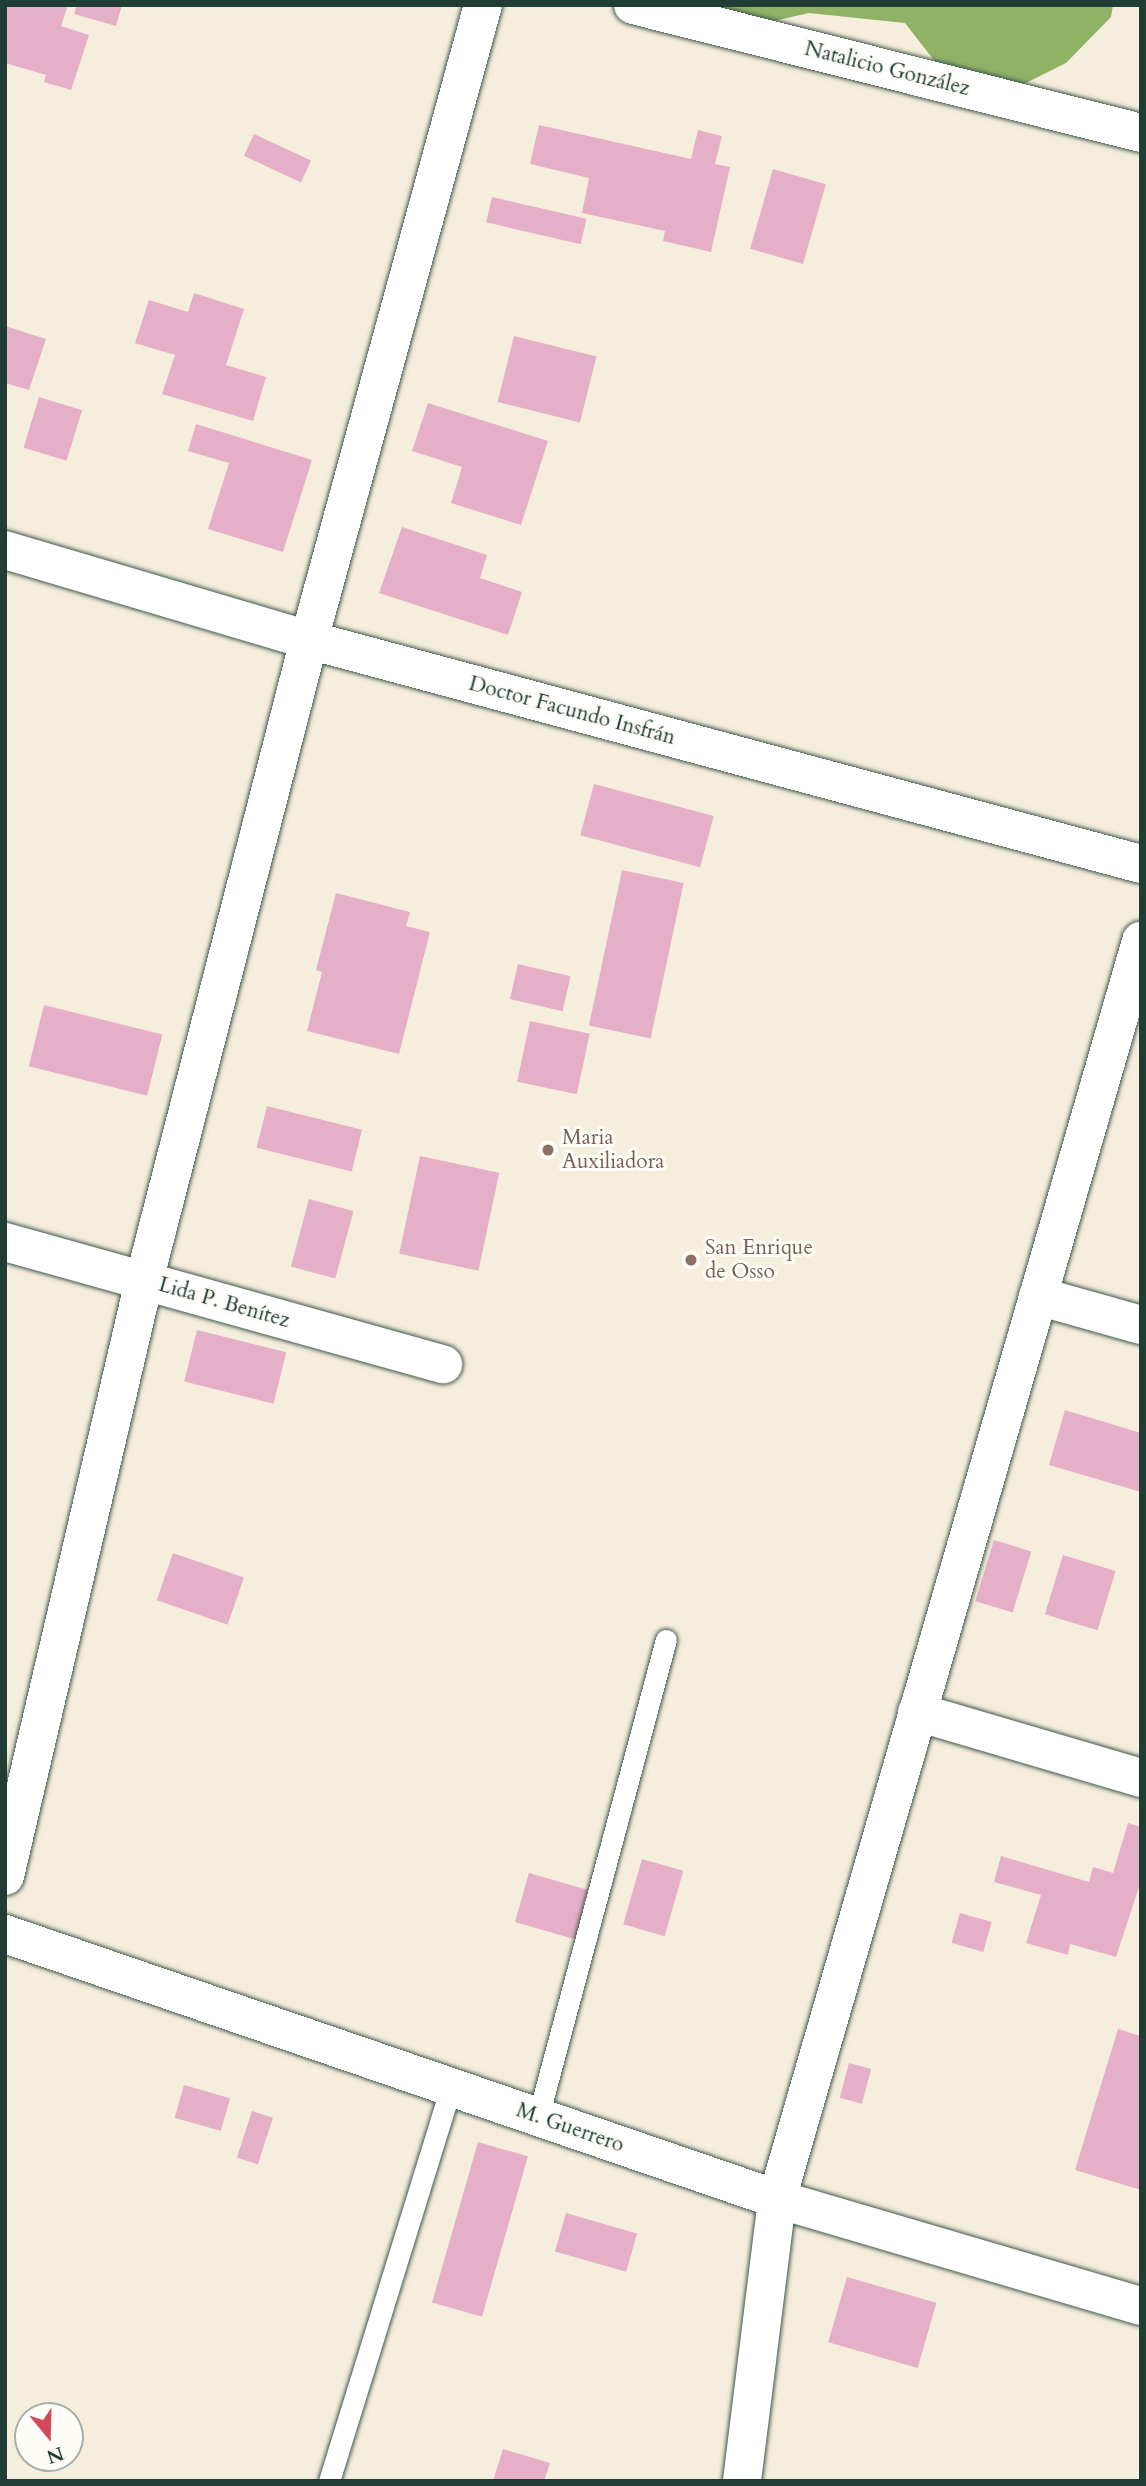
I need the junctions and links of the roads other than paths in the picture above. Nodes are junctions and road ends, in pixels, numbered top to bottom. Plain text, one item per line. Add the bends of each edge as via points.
1 (483, 5) edge
2 (633, 5) edge
3 (1141, 133) edge
4 (5, 550) edge
5 (309, 640) junction
6 (1141, 864) edge
7 (1141, 941) edge
8 (5, 1242) edge
9 (144, 1281) junction
10 (1038, 1296) junction
11 (1141, 1325) edge
12 (443, 1364) dead end
13 (666, 1640) dead end
14 (918, 1713) junction
15 (1141, 1778) edge
16 (5, 1876) edge
17 (5, 1934) edge
18 (451, 2087) junction
19 (538, 2117) junction
20 (777, 2199) junction
21 (1141, 2306) edge
22 (329, 2481) edge
23 (742, 2481) edge

1 - 5 street
2 - 3 street, Natalicio González
4 - 5 street, Doctor Facundo Insfrán
5 - 6 street, Doctor Facundo Insfrán
5 - 9 street
7 - 10 street
8 - 9 street, Lida P. Benítez
9 - 12 street, Lida P. Benítez
9 - 16 street
10 - 11 street
10 - 14 street
13 - 19 lane
14 - 15 street
14 - 20 street
17 - 18 street, M. Guerrero
18 - 19 street, M. Guerrero
18 - 22 lane
19 - 20 street, M. Guerrero
20 - 21 street, M. Guerrero
20 - 23 street

